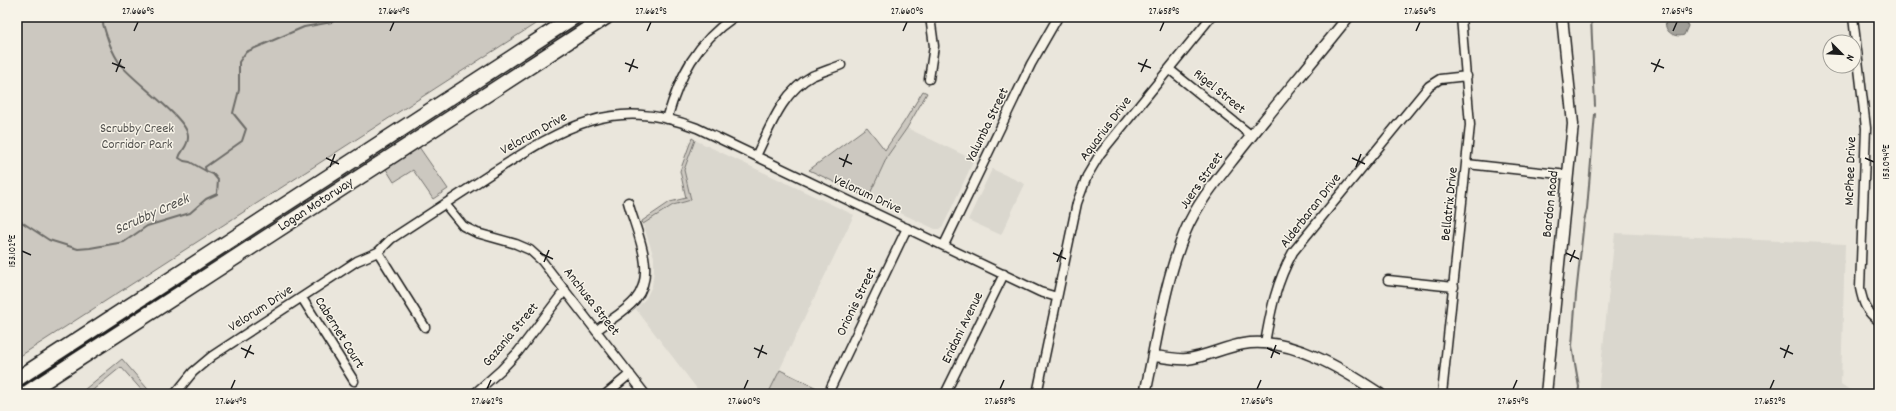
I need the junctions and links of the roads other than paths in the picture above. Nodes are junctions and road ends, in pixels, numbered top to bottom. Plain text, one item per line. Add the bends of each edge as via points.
1 (574, 17) edge
2 (606, 17) edge
3 (734, 17) edge
4 (930, 17) edge
5 (1058, 17) edge
6 (1211, 17) edge
7 (1348, 17) edge
8 (1461, 17) edge
9 (1562, 17) edge
10 (1853, 17) edge
11 (841, 65) dead end
12 (1170, 69) junction
13 (1467, 76) junction
14 (929, 79) dead end
15 (667, 119) junction
16 (1252, 136) junction
17 (756, 156) junction
18 (1467, 164) junction
19 (1568, 175) junction
20 (628, 202) dead end
21 (446, 204) junction
22 (907, 228) junction
23 (944, 245) junction
24 (378, 252) junction
25 (1004, 274) junction
26 (1388, 280) dead end
27 (1454, 287) junction
28 (565, 290) junction
29 (1057, 297) junction
30 (302, 298) junction
31 (1879, 321) edge
32 (426, 327) dead end
33 (596, 330) junction
34 (1265, 343) junction
35 (1154, 356) junction
36 (630, 374) junction
37 (17, 379) edge
38 (354, 381) dead end
39 (831, 387) dead end
40 (25, 394) edge
41 (175, 394) edge
42 (474, 394) edge
43 (606, 394) edge
44 (646, 394) edge
45 (945, 394) edge
46 (1037, 394) edge
47 (1145, 394) edge
48 (1380, 394) edge
49 (1442, 394) edge
50 (1546, 394) edge

1 - 37 highway, Logan Motorway
2 - 40 highway, Logan Motorway
3 - 15 street via 713,34 692,59 676,90
4 - 14 street via 934,46
5 - 23 street, Yalumba Street via 1032,64
6 - 12 street, Aquarius Drive
7 - 16 street, Juers Street
8 - 13 street, Bellatrix Drive
9 - 19 street, Bardon Road via 1573,124
10 - 31 street, McPhee Drive via 1866,128 1860,288 1864,304 1871,315
11 - 17 street via 812,76 792,92
12 - 16 street, Rigel Street
12 - 29 street, Aquarius Drive via 1100,154 1087,176 1077,203
13 - 18 street, Bellatrix Drive via 1470,125
13 - 34 street, Alderbaran Drive via 1440,79 1429,86 1293,252 1282,272 1275,294
15 - 17 street, Velorum Drive via 697,128
15 - 21 street, Velorum Drive via 624,115 575,125 537,144
16 - 35 street, Juers Street via 1208,191 1185,231 1171,274
17 - 22 street, Velorum Drive
18 - 19 street
18 - 27 street, Bellatrix Drive
19 - 50 street, Bardon Road
20 - 33 street via 643,254 646,269 644,281 634,301
21 - 24 street, Velorum Drive via 391,239
21 - 28 street, Anchusa Street via 463,226 530,250
22 - 23 street, Velorum Drive
22 - 39 street, Orionis Street
23 - 25 street, Velorum Drive
24 - 30 street, Velorum Drive via 357,261
24 - 32 street
25 - 29 street, Velorum Drive via 1040,292
25 - 45 street, Eridani Avenue
26 - 27 street
27 - 49 street, Bellatrix Drive
28 - 33 street, Anchusa Street
28 - 42 street, Gazania Street via 518,352
29 - 46 street, Aquarius Drive
30 - 38 street, Cabernet Court
30 - 41 street, Velorum Drive via 212,356 193,372
33 - 36 street, Anchusa Street
34 - 35 street via 1228,346 1185,359
34 - 48 street via 1305,353 1360,380
35 - 47 street, Juers Street
36 - 43 street
36 - 44 street, Anchusa Street

